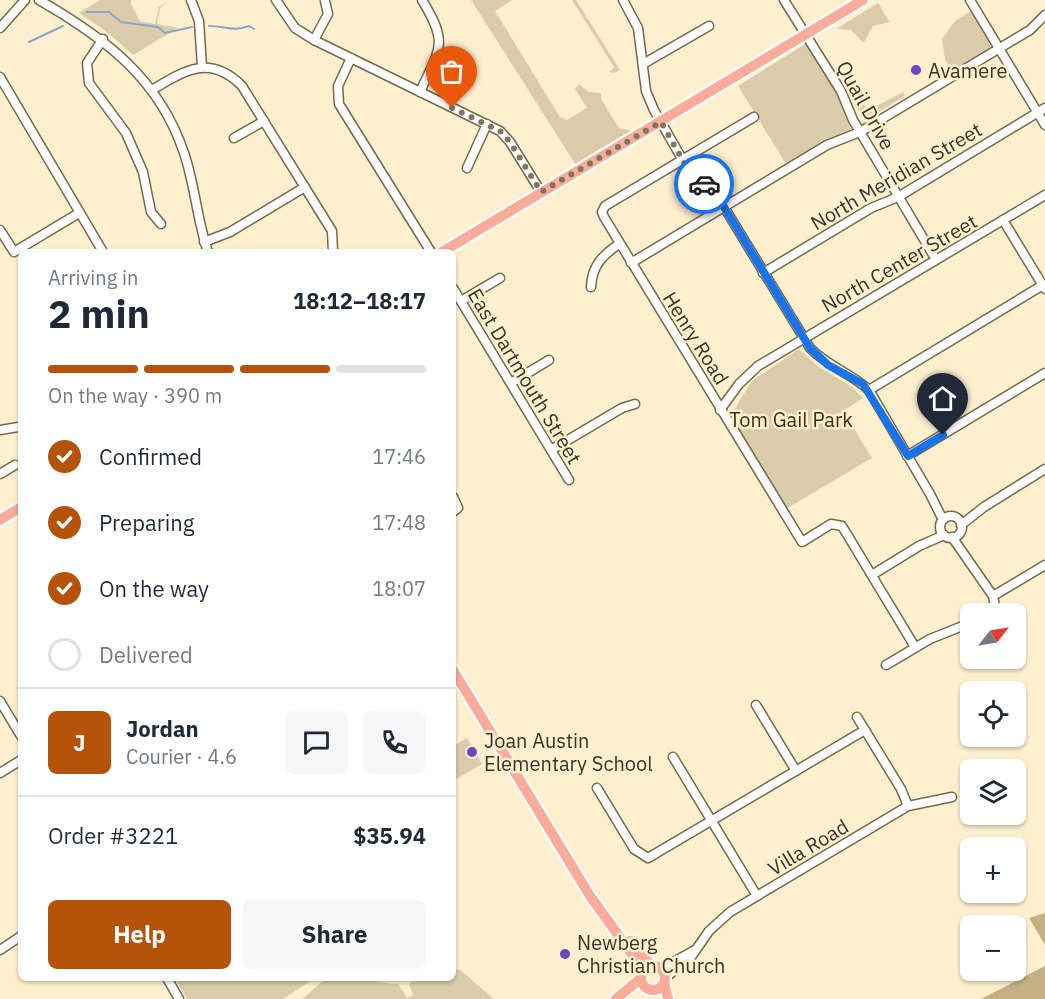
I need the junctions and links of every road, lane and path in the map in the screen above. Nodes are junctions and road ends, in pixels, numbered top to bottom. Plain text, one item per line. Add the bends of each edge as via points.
1 (25, 0) edge
2 (39, 0) edge
3 (191, 0) edge
4 (276, 0) edge
5 (422, 0) edge
6 (623, 0) edge
7 (784, 0) edge
8 (863, 0) edge
9 (970, 0) edge
10 (325, 1) edge
11 (1045, 15) edge
12 (709, 26) dead end
13 (0, 28) edge
14 (806, 34) junction
15 (103, 39) junction
16 (314, 40) junction
17 (999, 49) junction
18 (351, 58) junction
19 (643, 64) junction
20 (201, 68) junction
21 (0, 77) edge
22 (152, 90) junction
23 (420, 92) junction
24 (1041, 110) edge
25 (754, 117) dead end
26 (264, 121) junction
27 (661, 122) junction
28 (487, 124) junction
29 (1045, 125) edge
30 (860, 132) junction
31 (234, 138) dead end
32 (682, 160) junction
33 (466, 168) dead end
34 (305, 188) junction
35 (541, 192) junction
36 (1045, 195) edge
37 (898, 196) junction
38 (724, 207) junction
39 (79, 213) junction
40 (1003, 220) junction
41 (161, 224) dead end
42 (0, 230) edge
43 (204, 242) junction
44 (619, 244) junction
45 (19, 249) edge
46 (101, 249) edge
47 (207, 249) edge
48 (333, 249) edge
49 (429, 249) edge
50 (447, 249) edge
51 (18, 250) edge
52 (935, 258) junction
53 (630, 263) junction
54 (764, 273) junction
55 (500, 278) dead end
56 (591, 286) dead end
57 (1044, 287) edge
58 (456, 293) edge
59 (461, 302) junction
60 (803, 338) junction
61 (549, 360) dead end
62 (1045, 373) edge
63 (511, 383) junction
64 (868, 390) junction
65 (635, 404) dead end
66 (720, 410) junction
67 (18, 427) edge
68 (0, 429) edge
69 (551, 450) junction
70 (908, 456) junction
71 (15, 465) dead end
72 (1045, 469) edge
73 (0, 474) edge
74 (569, 480) dead end
75 (18, 509) edge
76 (0, 520) edge
77 (951, 527) junction
78 (1045, 565) edge
79 (872, 575) junction
80 (993, 596) junction
81 (994, 603) edge
82 (960, 627) edge
83 (915, 647) junction
84 (886, 665) dead end
85 (456, 675) edge
86 (0, 701) edge
87 (756, 705) dead end
88 (858, 717) dead end
89 (865, 730) junction
90 (18, 731) edge
91 (674, 757) dead end
92 (18, 762) edge
93 (795, 771) junction
94 (0, 773) edge
95 (597, 788) dead end
96 (952, 797) dead end
97 (908, 806) junction
98 (712, 822) junction
99 (757, 896) junction
100 (619, 935) junction
101 (18, 938) edge
102 (0, 950) edge
103 (695, 950) junction
104 (655, 967) junction
105 (642, 976) junction
106 (169, 981) edge
107 (664, 981) junction
108 (649, 989) junction
109 (179, 999) edge
110 (616, 999) edge
111 (624, 999) edge
112 (659, 999) edge
113 (668, 999) edge

1 - 13 street
2 - 15 street
3 - 20 street via 199,21
4 - 16 street via 295,27
5 - 23 street via 441,38
6 - 19 street via 638,28
7 - 14 street, Quail Drive
8 - 14 main road
9 - 17 street
10 - 16 street via 328,14
11 - 17 street via 1030,30
12 - 19 street
14 - 27 main road
14 - 30 street, Quail Drive via 841,91
15 - 22 street
15 - 41 street via 87,63 89,83 126,133 143,172 151,212
16 - 18 street
17 - 24 street
17 - 30 street
18 - 23 street
18 - 49 street via 338,86 339,104
19 - 27 street via 646,91
20 - 22 street via 180,73
20 - 26 street via 217,69 235,79
21 - 39 street
22 - 43 street via 184,154
23 - 28 street
24 - 29 street
24 - 37 street, North Meridian Street
25 - 32 street
26 - 31 street
26 - 34 street
27 - 32 street
27 - 35 main road
28 - 33 street
28 - 35 street via 510,142
30 - 37 street, Quail Drive
30 - 38 street via 827,145
32 - 38 street
32 - 44 street, Henry Road via 605,206 602,212
34 - 43 street via 230,232
34 - 48 street via 332,231
35 - 50 main road
36 - 40 street, North Center Street
37 - 52 street, Quail Drive
37 - 54 street, North Meridian Street via 871,208
38 - 53 street
38 - 54 street
39 - 45 street
39 - 46 street
40 - 52 street, North Center Street
40 - 57 street
42 - 51 street via 14,252
43 - 47 street
44 - 53 street, Henry Road
44 - 56 street via 597,263
52 - 60 street, North Center Street
53 - 66 street, Henry Road
54 - 60 street
55 - 59 street
57 - 64 street
58 - 59 street, East Dartmouth Street
59 - 63 street, East Dartmouth Street
60 - 64 street via 819,357 856,378
60 - 66 street, North Center Street via 758,366
61 - 63 street
62 - 70 street
63 - 69 street, East Dartmouth Street
64 - 70 street
65 - 69 street
66 - 79 street, Henry Road via 801,542 831,524 842,526
67 - 68 street
69 - 74 street, East Dartmouth Street
70 - 77 street
71 - 73 street
72 - 77 street
75 - 76 main road
77 - 79 street
77 - 80 street
78 - 80 street
79 - 83 street
80 - 81 street
82 - 83 street
83 - 84 street
85 - 100 main road via 590,896
86 - 90 street
87 - 93 street
88 - 89 street
89 - 93 street
89 - 97 street
91 - 98 street
92 - 94 street
93 - 98 street
95 - 98 street via 634,849 648,858
96 - 97 street, Villa Road
97 - 99 street, Villa Road
98 - 99 street
99 - 103 street, Villa Road via 719,921
100 - 104 main road
100 - 105 main road
101 - 102 street
103 - 104 street, Villa Road via 666,966
103 - 107 street, Villa Road
104 - 105 main road
104 - 107 main road via 662,972
105 - 108 main road
105 - 110 main road
106 - 109 street
107 - 108 main road via 658,989
107 - 113 main road
108 - 111 main road
108 - 112 main road

